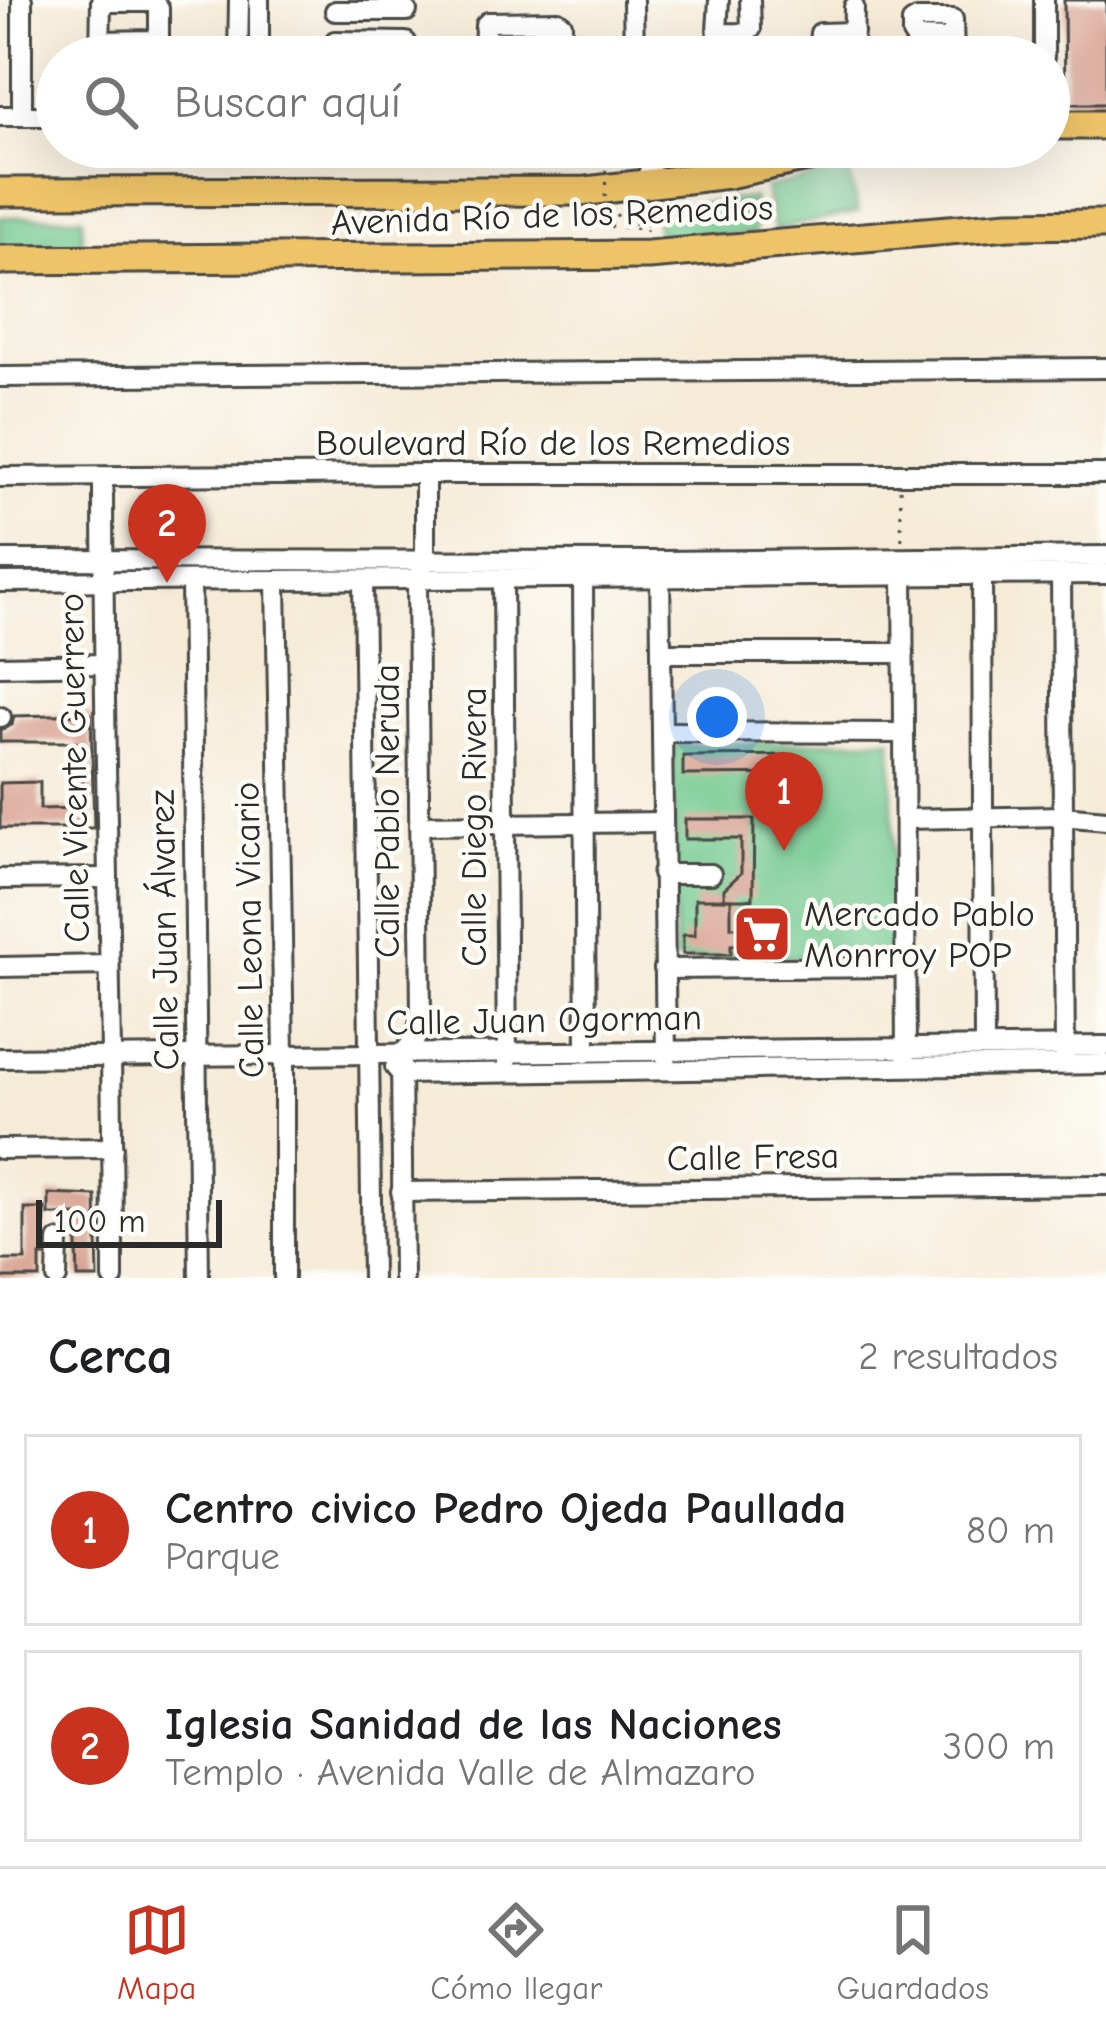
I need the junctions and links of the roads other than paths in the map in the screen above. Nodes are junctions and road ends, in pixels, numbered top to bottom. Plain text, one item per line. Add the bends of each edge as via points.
1 (239, 0) edge
2 (259, 0) edge
3 (634, 0) edge
4 (719, 0) edge
5 (750, 0) edge
6 (1044, 0) edge
7 (22, 1) edge
8 (101, 1) edge
9 (0, 2) edge
10 (332, 5) edge
11 (407, 6) edge
12 (854, 7) dead end
13 (854, 32) junction
14 (736, 33) joint
15 (100, 36) edge
16 (156, 36) edge
17 (238, 36) edge
18 (259, 36) edge
19 (335, 36) edge
20 (406, 36) edge
21 (634, 36) edge
22 (820, 36) edge
23 (854, 36) edge
24 (1044, 36) edge
25 (0, 42) edge
26 (22, 42) junction
27 (0, 116) edge
28 (22, 116) junction
29 (36, 116) edge
30 (1070, 124) edge
31 (1106, 124) edge
32 (650, 168) edge
33 (745, 168) edge
34 (645, 185) junction
35 (0, 192) edge
36 (1106, 224) edge
37 (0, 260) edge
38 (1106, 368) edge
39 (0, 377) edge
40 (424, 474) junction
41 (1106, 474) edge
42 (0, 477) edge
43 (103, 477) junction
44 (1106, 556) edge
45 (103, 559) junction
46 (0, 560) edge
47 (425, 560) junction
48 (903, 567) junction
49 (660, 569) junction
50 (1061, 574) junction
51 (1106, 574) edge
52 (982, 575) junction
53 (583, 579) junction
54 (417, 580) junction
55 (503, 580) junction
56 (104, 581) junction
57 (191, 581) junction
58 (276, 581) junction
59 (363, 581) junction
60 (0, 582) edge
61 (904, 652) junction
62 (663, 653) junction
63 (104, 664) junction
64 (0, 666) edge
65 (663, 732) junction
66 (904, 733) junction
67 (1062, 816) junction
68 (984, 818) junction
69 (905, 819) junction
70 (1106, 820) edge
71 (584, 822) junction
72 (507, 823) junction
73 (663, 823) junction
74 (419, 825) junction
75 (662, 874) junction
76 (712, 874) dead end
77 (107, 878) junction
78 (0, 879) edge
79 (109, 965) junction
80 (0, 967) edge
81 (906, 968) junction
82 (664, 969) junction
83 (1106, 1046) edge
84 (984, 1047) junction
85 (586, 1052) junction
86 (368, 1055) junction
87 (284, 1056) junction
88 (906, 1057) junction
89 (1065, 1057) junction
90 (0, 1058) edge
91 (113, 1058) junction
92 (197, 1058) junction
93 (666, 1059) junction
94 (507, 1064) junction
95 (1106, 1064) edge
96 (400, 1065) junction
97 (113, 1148) junction
98 (0, 1149) edge
99 (1106, 1185) edge
100 (401, 1192) junction
101 (58, 1240) dead end
102 (57, 1278) edge
103 (113, 1278) edge
104 (199, 1278) edge
105 (284, 1278) edge
106 (371, 1278) edge
107 (403, 1278) edge

1 - 17 street
2 - 18 street
3 - 21 street
4 - 14 street via 718,32
5 - 14 street via 751,29
6 - 24 street
7 - 9 street
7 - 26 street
8 - 15 street
8 - 16 street via 154,2
10 - 11 street
10 - 19 street
11 - 20 street
12 - 13 street
13 - 22 street
13 - 23 street
25 - 26 street
26 - 28 street
27 - 28 street
28 - 29 street
30 - 31 highway
32 - 34 street
33 - 34 highway, Avenida Río de los Remedios
34 - 35 highway, Avenida Río de los Remedios
36 - 37 highway, Avenida Río de los Remedios via 1009,224 648,255
38 - 39 street
40 - 41 street, Boulevard Río de los Remedios
40 - 43 street, Boulevard Río de los Remedios
40 - 47 street
42 - 43 street, Boulevard Río de los Remedios
43 - 45 street, Calle Vicente Guerrero
44 - 48 street
45 - 46 street
45 - 47 street
45 - 56 street, Calle Vicente Guerrero
47 - 49 street
47 - 54 street, Calle Pablo Neruda
48 - 49 street
48 - 52 street
48 - 61 street
49 - 53 street
49 - 62 street
50 - 51 street
50 - 52 street
50 - 67 street
52 - 68 street
53 - 55 street
53 - 71 street
54 - 55 street
54 - 59 street
54 - 74 street, Calle Pablo Neruda
55 - 72 street, Calle Diego Rivera
56 - 57 street
56 - 60 street
56 - 63 street, Calle Vicente Guerrero
57 - 58 street
57 - 92 street, Calle Juan Álvarez
58 - 59 street
58 - 87 street, Calle Leona Vicario
59 - 86 street, Calle Pablo Neruda
61 - 62 street
61 - 66 street
62 - 65 street
63 - 64 street
63 - 77 street, Calle Vicente Guerrero
65 - 66 street
65 - 73 street
66 - 69 street
67 - 68 street
67 - 70 street
67 - 89 street
68 - 69 street
68 - 84 street
69 - 81 street
71 - 72 street
71 - 73 street
71 - 85 street
72 - 74 street
72 - 94 street, Calle Diego Rivera
73 - 75 street
74 - 96 street, Calle Pablo Neruda via 421,1017
75 - 76 street
75 - 82 street
77 - 78 street
77 - 79 street, Calle Vicente Guerrero
79 - 80 street
79 - 91 street, Calle Vicente Guerrero
81 - 82 street
81 - 88 street
82 - 93 street
83 - 89 street
84 - 88 street
84 - 89 street
85 - 93 street, Calle Juan Ogorman
85 - 94 street, Calle Juan Ogorman
86 - 87 street, Calle Juan Ogorman
86 - 96 street, Calle Juan Ogorman
86 - 106 street, Calle Pablo Neruda
87 - 92 street, Calle Juan Ogorman
87 - 105 street, Calle Leona Vicario
88 - 89 street
88 - 93 street, Calle Juan Ogorman
89 - 95 street
90 - 91 street, Calle Juan Ogorman
91 - 92 street, Calle Juan Ogorman
91 - 97 street, Calle Vicente Guerrero
92 - 104 street, Calle Juan Álvarez
93 - 94 street, Calle Juan Ogorman
94 - 96 street, Calle Juan Ogorman
96 - 100 street
97 - 98 street
97 - 103 street, Calle Vicente Guerrero
99 - 100 street, Calle Fresa
100 - 107 street
101 - 102 street

